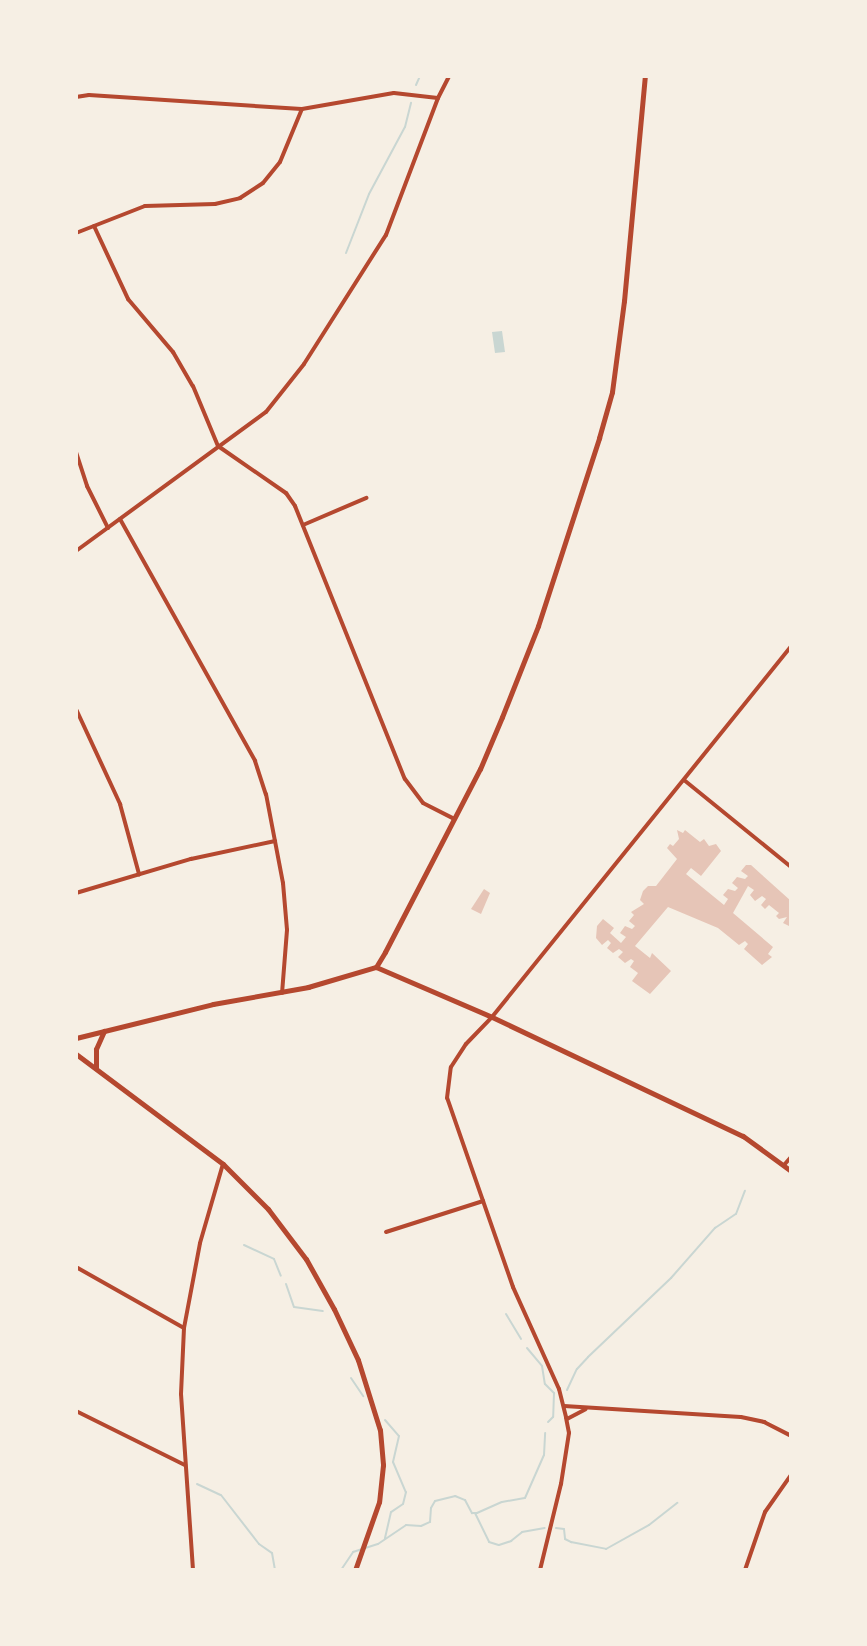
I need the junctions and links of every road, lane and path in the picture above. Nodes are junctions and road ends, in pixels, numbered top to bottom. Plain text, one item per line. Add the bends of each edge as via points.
1 (449, 76) edge
2 (645, 76) edge
3 (76, 97) edge
4 (438, 98) junction
5 (302, 110) junction
6 (94, 226) junction
7 (76, 233) edge
8 (218, 446) junction
9 (76, 452) edge
10 (366, 498) dead end
11 (120, 519) junction
12 (304, 525) junction
13 (108, 528) junction
14 (76, 551) edge
15 (791, 647) edge
16 (76, 710) edge
17 (82, 722) junction
18 (76, 724) edge
19 (684, 780) junction
20 (454, 819) junction
21 (275, 841) junction
22 (791, 867) edge
23 (139, 874) junction
24 (76, 893) edge
25 (376, 967) junction
26 (282, 992) junction
27 (492, 1017) junction
28 (104, 1031) junction
29 (76, 1038) edge
30 (76, 1054) edge
31 (96, 1068) junction
32 (791, 1157) edge
33 (223, 1164) junction
34 (784, 1164) junction
35 (791, 1171) edge
36 (483, 1201) junction
37 (386, 1232) dead end
38 (76, 1267) edge
39 (184, 1328) junction
40 (564, 1406) junction
41 (586, 1409) junction
42 (76, 1411) edge
43 (567, 1420) junction
44 (791, 1436) edge
45 (185, 1465) junction
46 (791, 1475) edge
47 (193, 1570) edge
48 (356, 1570) edge
49 (540, 1570) edge
50 (745, 1570) edge

1 - 4 street
2 - 20 street via 612,392 538,626 480,769
3 - 5 street via 89,95
4 - 5 street via 394,93
4 - 8 street via 382,242 304,364 271,406
5 - 6 street via 280,162 263,183 248,194 215,204 145,206
6 - 7 street
6 - 8 street via 128,299 173,352 193,386
8 - 11 street
8 - 12 street via 286,493
9 - 13 street via 87,486
10 - 12 street
11 - 13 street
11 - 21 street via 255,761 266,794
12 - 20 street via 405,779 423,803
13 - 14 street
15 - 19 street
16 - 17 street
17 - 18 street
17 - 23 street via 120,804
19 - 22 street
19 - 27 street
20 - 25 street
21 - 23 street
21 - 26 street via 286,906
23 - 24 street
25 - 26 street
25 - 27 street
26 - 28 street via 212,1004
27 - 34 street via 743,1136
27 - 36 street via 456,1058 451,1067 448,1095
28 - 29 street
28 - 31 street via 96,1049
30 - 31 street
31 - 33 street
32 - 34 street
33 - 39 street via 200,1243
33 - 48 street via 268,1209 306,1259 358,1360 380,1430 383,1465 379,1502
34 - 35 street
36 - 37 street
36 - 40 street via 514,1287
38 - 39 street
39 - 45 street via 181,1394
40 - 41 street
40 - 43 street
41 - 43 street
41 - 44 street via 741,1417 769,1424
42 - 45 street
43 - 49 street via 562,1484
45 - 47 street
46 - 50 street via 763,1515

